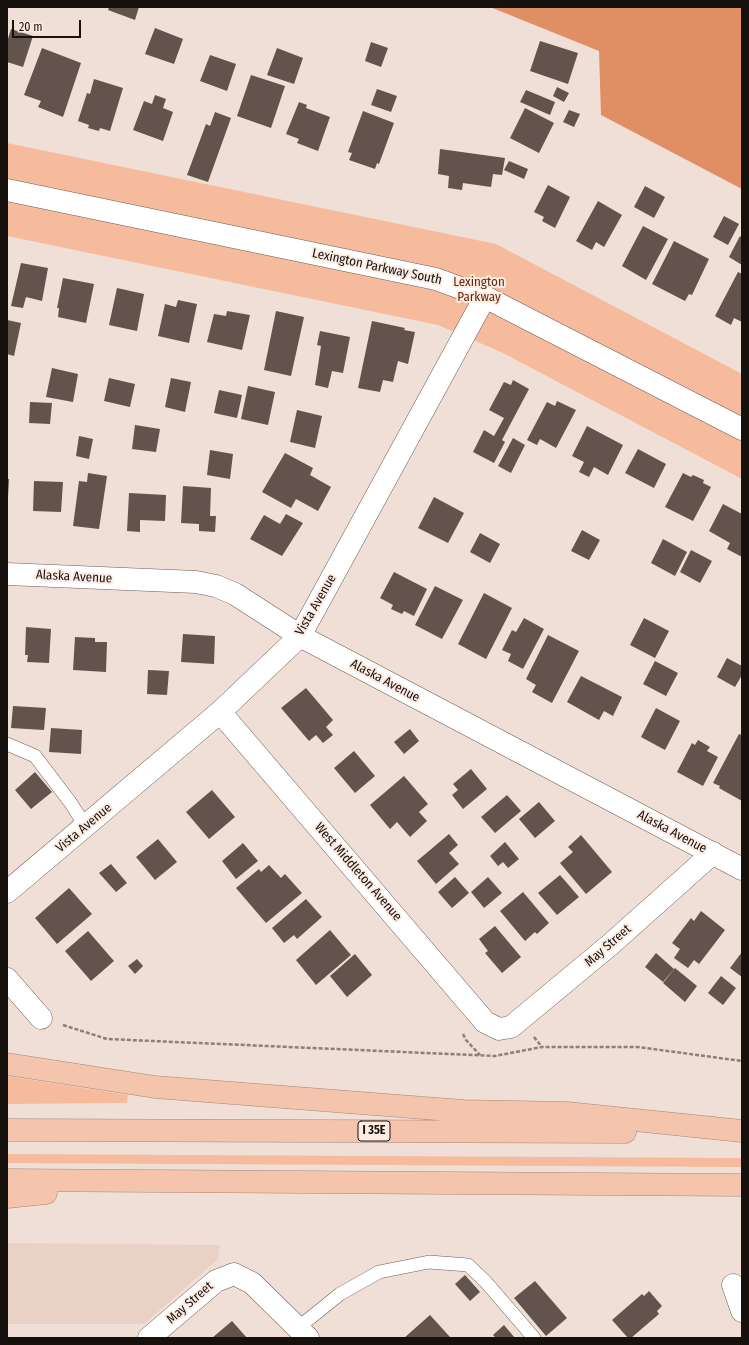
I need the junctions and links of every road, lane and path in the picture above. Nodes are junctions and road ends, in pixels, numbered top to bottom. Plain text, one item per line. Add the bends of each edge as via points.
1 (7, 190) edge
2 (485, 297) junction
3 (742, 429) edge
4 (7, 574) edge
5 (300, 636) junction
6 (220, 712) junction
7 (7, 744) edge
8 (86, 827) junction
9 (713, 853) junction
10 (742, 869) edge
11 (7, 892) edge
12 (7, 979) edge
13 (41, 1018) joint
14 (499, 1029) joint
15 (742, 1061) edge
16 (7, 1064) edge
17 (7, 1130) edge
18 (742, 1132) edge
19 (7, 1180) edge
20 (183, 1181) junction
21 (742, 1184) edge
22 (7, 1196) edge
23 (733, 1285) dead end
24 (742, 1311) edge
25 (304, 1333) edge
26 (149, 1338) edge
27 (534, 1338) edge

1 - 2 street, Lexington Parkway South via 436,279
2 - 3 street, Lexington Parkway South
2 - 5 street, Vista Avenue
4 - 5 street, Alaska Avenue via 196,582 216,586 234,594
5 - 6 street, Vista Avenue
5 - 9 street, Alaska Avenue
6 - 8 street, Vista Avenue
6 - 14 street, West Middleton Avenue via 485,1022
7 - 8 lane via 35,756
8 - 11 street, Vista Avenue
9 - 10 street, Alaska Avenue
9 - 14 street, May Street via 611,944 512,1027
12 - 13 street
13 - 15 path via 107,1039 495,1056 542,1047 638,1047
16 - 18 highway via 155,1087 463,1111 567,1113
17 - 18 highway, I 35E
19 - 20 highway
20 - 21 highway
20 - 22 highway
23 - 24 street
25 - 26 street, May Street via 252,1283 234,1274 216,1281
25 - 27 lane via 340,1294 379,1272 429,1262 468,1265

